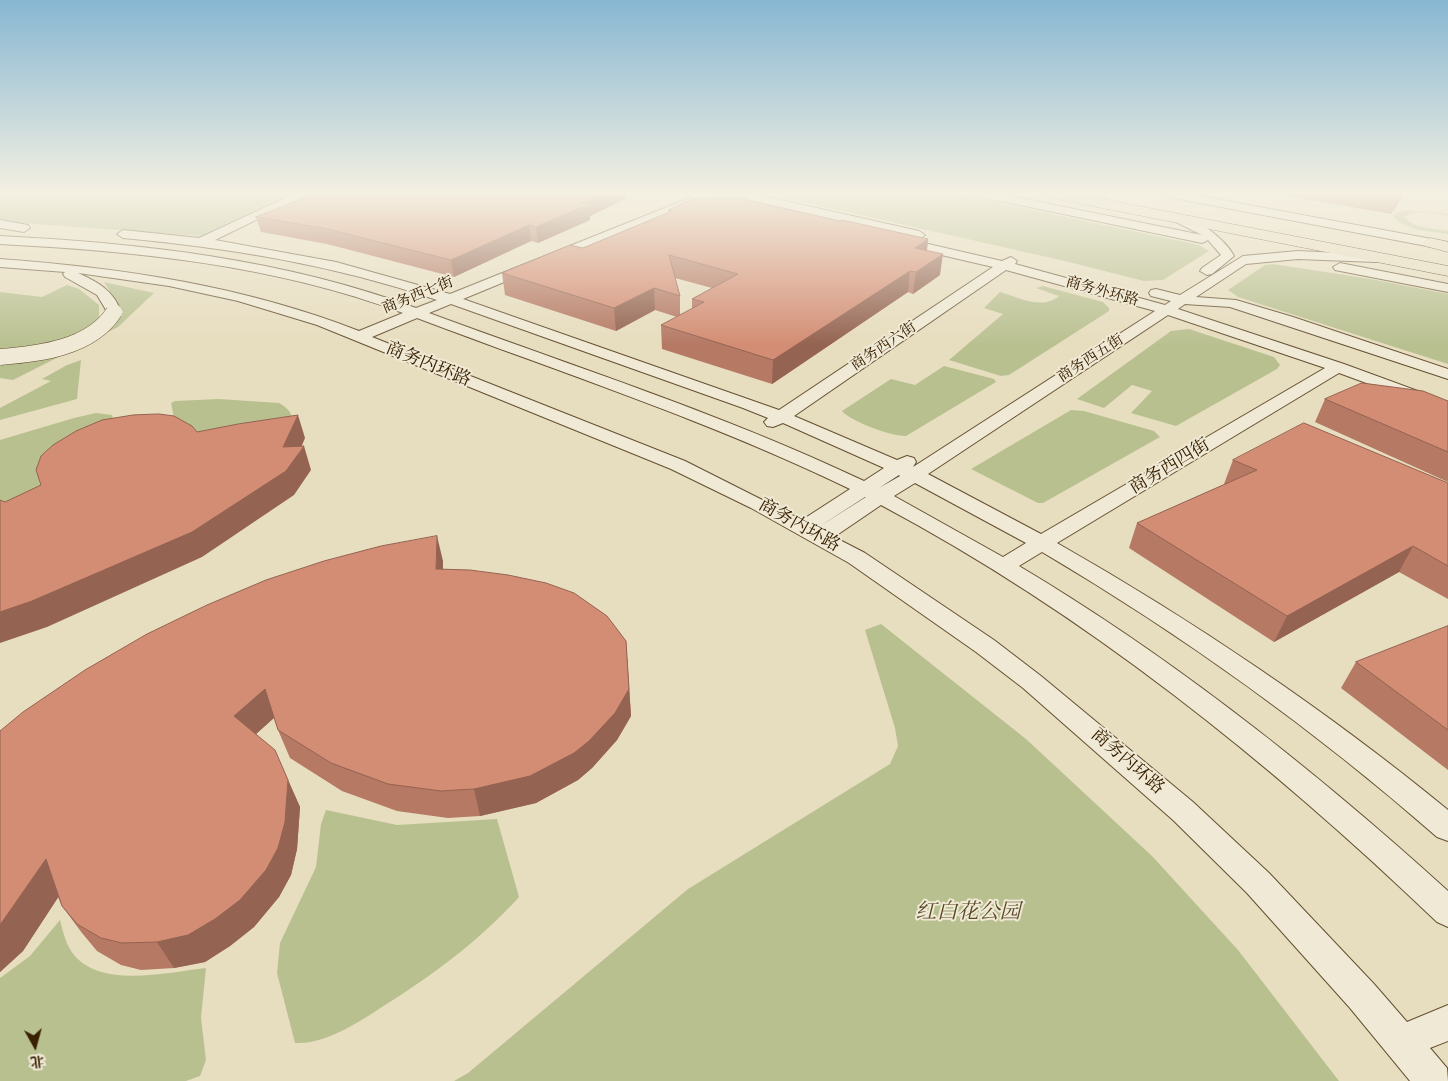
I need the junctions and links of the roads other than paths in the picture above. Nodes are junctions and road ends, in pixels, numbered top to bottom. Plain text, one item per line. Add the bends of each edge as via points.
1 (65, 243) edge
2 (171, 243) edge
3 (205, 243) edge
4 (209, 243) edge
5 (577, 243) edge
6 (926, 243) edge
7 (935, 243) edge
8 (1219, 243) edge
9 (1224, 243) edge
10 (1306, 243) edge
11 (1361, 243) edge
12 (1434, 243) edge
13 (1448, 246) edge
14 (180, 255) junction
15 (1284, 256) junction
16 (1386, 259) junction
17 (1448, 260) edge
18 (1011, 262) junction
19 (0, 263) edge
20 (41, 266) junction
21 (1448, 271) edge
22 (1129, 285) dead end
23 (1448, 288) edge
24 (443, 298) junction
25 (1164, 300) junction
26 (411, 311) junction
27 (352, 334) junction
28 (0, 357) edge
29 (1338, 367) junction
30 (1448, 374) edge
31 (1448, 385) edge
32 (1448, 395) edge
33 (1448, 408) edge
34 (781, 417) junction
35 (752, 437) junction
36 (906, 471) junction
37 (873, 493) junction
38 (811, 533) junction
39 (1042, 543) junction
40 (1002, 566) junction
41 (1448, 828) edge
42 (1448, 912) edge
43 (1448, 1023) edge
44 (1401, 1042) junction
45 (1434, 1081) edge

1 - 14 street
2 - 14 street
3 - 14 street
4 - 24 street via 328,264
5 - 24 street, 商务西七街
6 - 18 street, 商务外环路
7 - 18 street, 商务外环路
8 - 25 street, 商务西五街 via 1228,256
9 - 15 street
10 - 16 highway
11 - 17 highway
12 - 13 highway
14 - 26 street via 292,275
15 - 16 street, 商务西五街
15 - 23 street
15 - 25 street, 商务西五街 via 1243,260
16 - 21 highway
18 - 22 street, 商务外环路
18 - 25 street, 商务外环路
18 - 34 street, 商务西六街
19 - 20 street, 商务内环路
20 - 27 street, 商务内环路 via 200,288 280,308
20 - 28 street, bridge via 66,272 96,286 114,312 112,319 106,326 75,342 39,352
24 - 26 street, 商务西七街
24 - 34 street
25 - 29 street, 商务外环路
25 - 30 street, 商务外环路 via 1231,303
25 - 31 street
25 - 32 street
25 - 36 street, 商务西五街
26 - 27 street, 商务西七街
26 - 35 street
27 - 38 street, 商务内环路 via 678,465
29 - 33 street, 商务外环路
29 - 39 street, 商务西四街
34 - 35 street, 商务西六街
34 - 36 street
35 - 37 street
36 - 37 street, 商务西五街
36 - 39 street
37 - 38 street, 商务西五街
37 - 40 street
38 - 44 street, 商务内环路 via 871,567 985,646 1140,773 1258,883
39 - 40 street, 商务西四街
39 - 41 street via 1208,647 1328,734
40 - 42 street via 1112,638 1276,761 1364,834
43 - 44 street
44 - 45 street, 商务内环路

